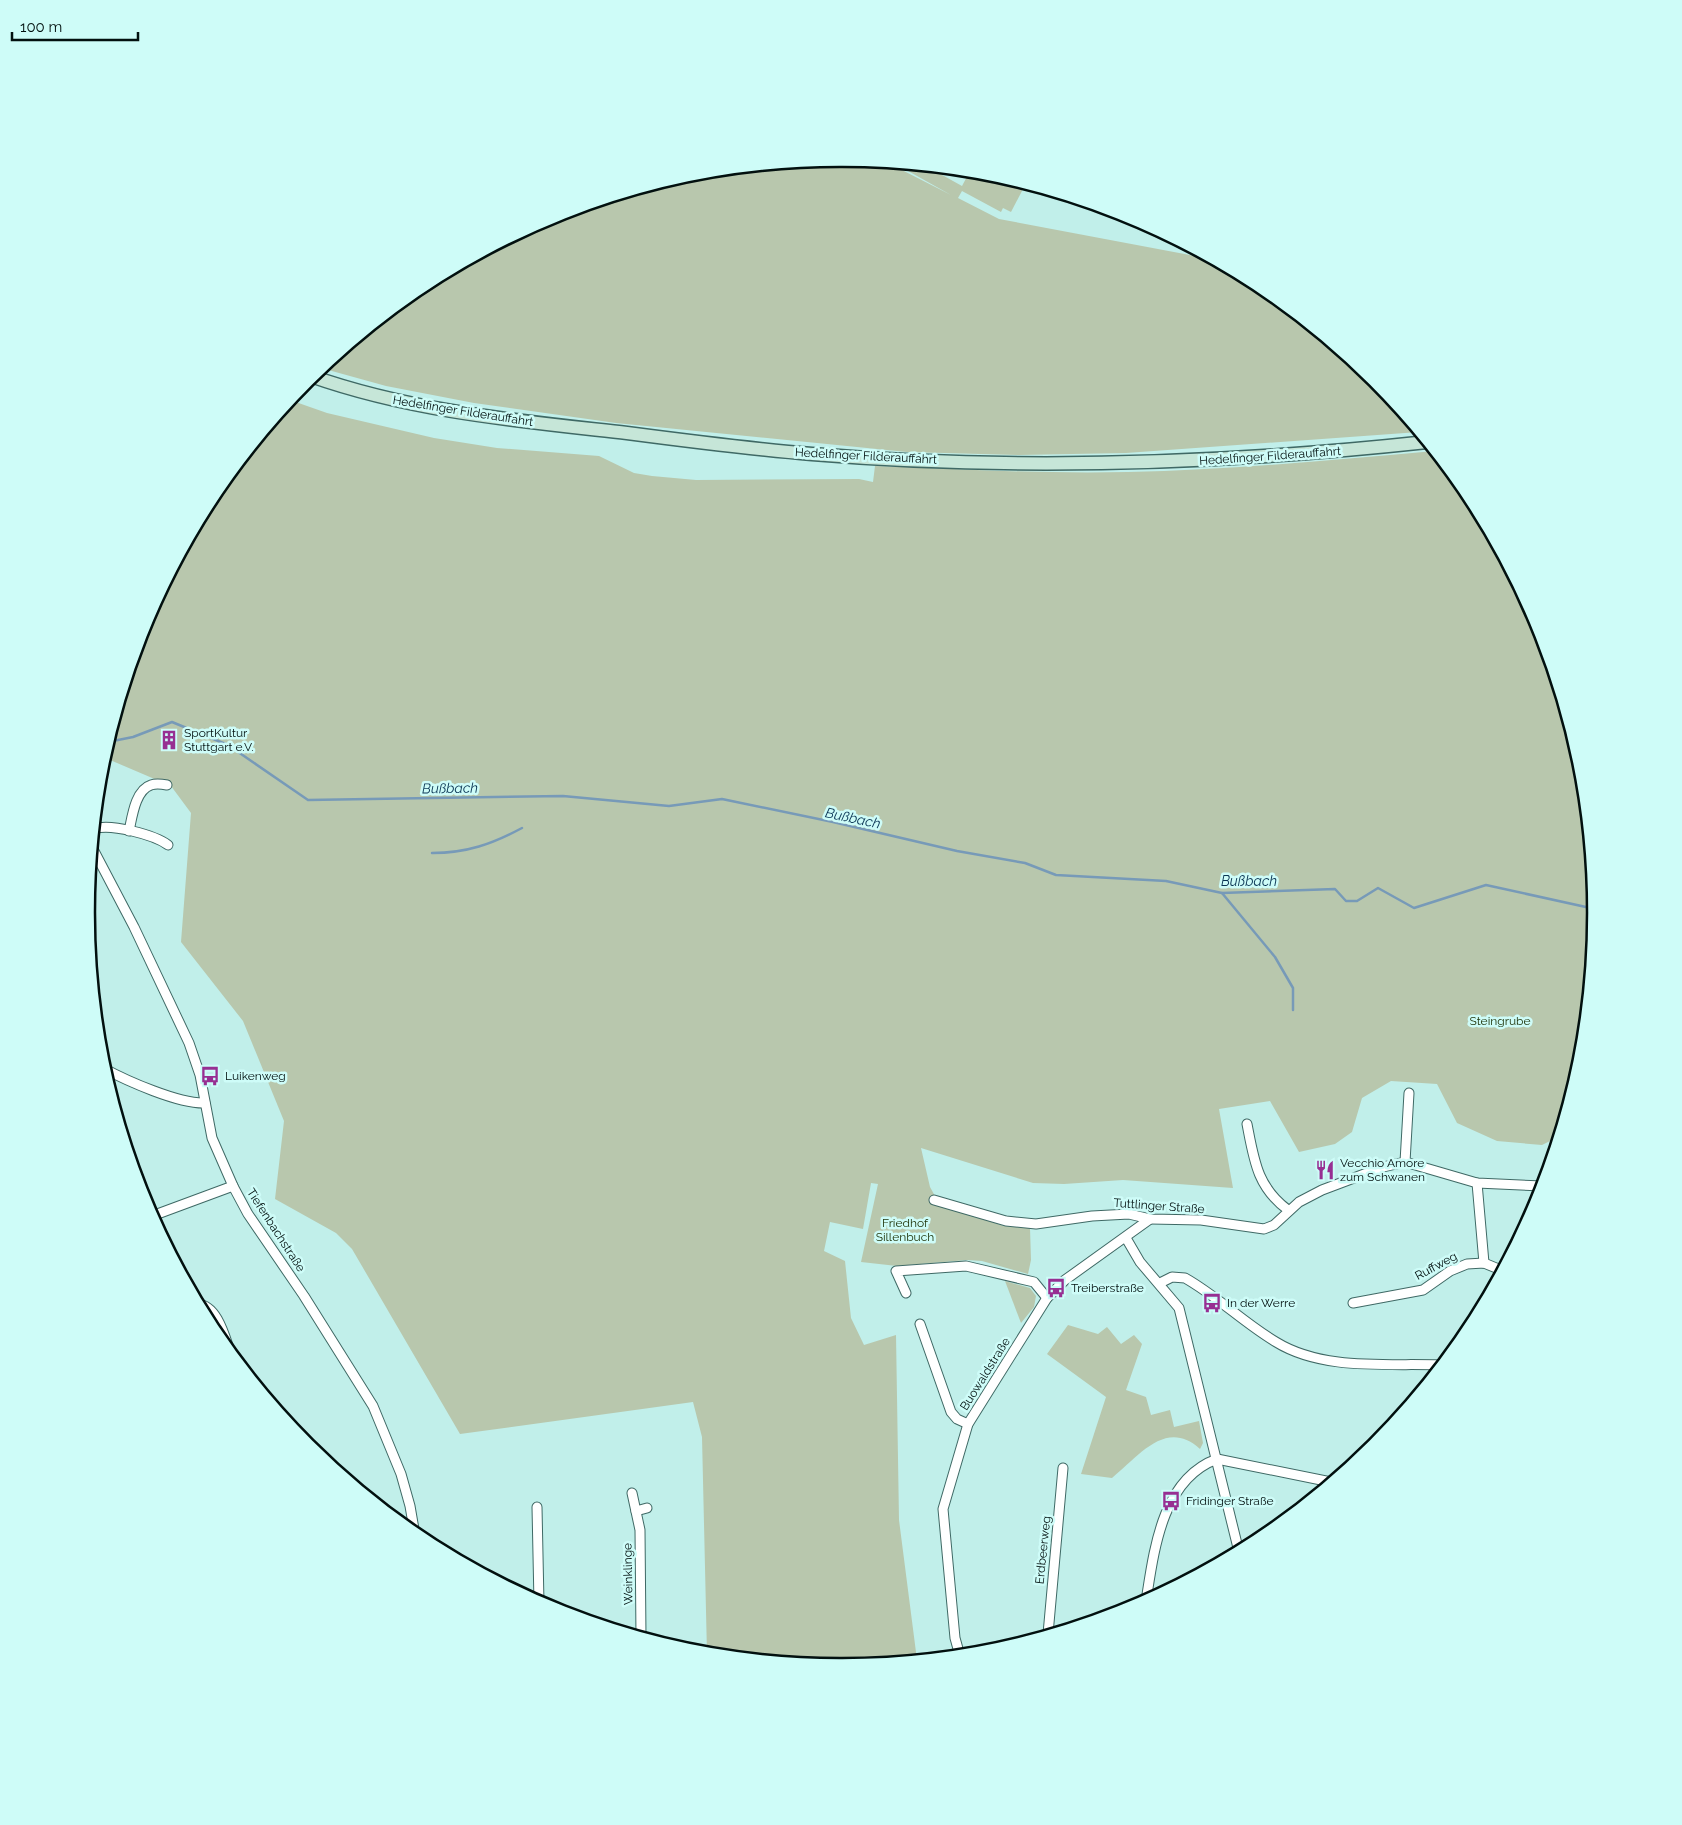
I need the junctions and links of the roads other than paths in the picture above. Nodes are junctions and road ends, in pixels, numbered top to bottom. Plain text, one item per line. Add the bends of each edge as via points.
1 (320, 379) edge
2 (1420, 443) edge
3 (167, 785) dead end
4 (100, 828) edge
5 (129, 832) junction
6 (168, 846) dead end
7 (97, 859) edge
8 (113, 1073) edge
9 (1410, 1093) dead end
10 (205, 1103) junction
11 (1247, 1124) dead end
12 (1405, 1162) junction
13 (1477, 1183) junction
14 (233, 1186) junction
15 (1535, 1186) edge
16 (934, 1200) dead end
17 (1288, 1210) junction
18 (159, 1213) edge
19 (1150, 1219) junction
20 (1126, 1238) junction
21 (1484, 1263) junction
22 (1496, 1268) edge
23 (1160, 1283) junction
24 (906, 1293) dead end
25 (1048, 1298) junction
26 (1353, 1303) dead end
27 (920, 1324) dead end
28 (1435, 1365) edge
29 (968, 1424) junction
30 (1217, 1458) junction
31 (1063, 1468) dead end
32 (1324, 1480) edge
33 (632, 1493) dead end
34 (538, 1507) dead end
35 (647, 1508) dead end
36 (636, 1511) junction
37 (413, 1523) edge
38 (1237, 1544) edge
39 (1148, 1592) edge
40 (539, 1594) edge
41 (1048, 1629) edge
42 (641, 1631) edge
43 (958, 1649) edge

1 - 2 main road, Hedelfinger Filderauffahrt via 392,400 476,415 772,450 862,457 1008,463 1129,463 1266,457
3 - 5 street via 147,787 134,806
4 - 5 street
5 - 6 street via 155,838
7 - 10 street, Tiefenbachstraße via 189,1043
8 - 10 street via 181,1100
9 - 12 street
10 - 14 street, Tiefenbachstraße via 212,1138
11 - 17 street via 1264,1186
12 - 13 street, Tuttlinger Straße
12 - 17 street, Tuttlinger Straße via 1330,1187
13 - 15 street, Tuttlinger Straße
13 - 21 street
14 - 18 street
14 - 37 street, Tiefenbachstraße via 373,1406 401,1474
16 - 19 street, Tuttlinger Straße via 1006,1221 1036,1224 1129,1214
17 - 19 street, Tuttlinger Straße via 1264,1229 1201,1220
19 - 20 street, Buowaldstraße
20 - 23 street via 1140,1262
20 - 25 street, Buowaldstraße via 1065,1280
21 - 22 street
21 - 26 street, Ruffweg via 1467,1264 1450,1271 1422,1290
23 - 28 street via 1172,1277 1185,1278 1276,1343 1303,1354 1348,1362
23 - 30 street via 1179,1308
24 - 25 street via 896,1271 966,1266 1034,1282
25 - 29 street, Buowaldstraße
27 - 29 street via 951,1412
29 - 43 street, Buowaldstraße via 943,1509
30 - 32 street
30 - 38 street
30 - 39 street via 1190,1474 1171,1501 1159,1538
31 - 41 street, Erdbeerweg
33 - 36 street, Weinklinge
34 - 40 street
35 - 36 street
36 - 42 street, Weinklinge via 640,1530

